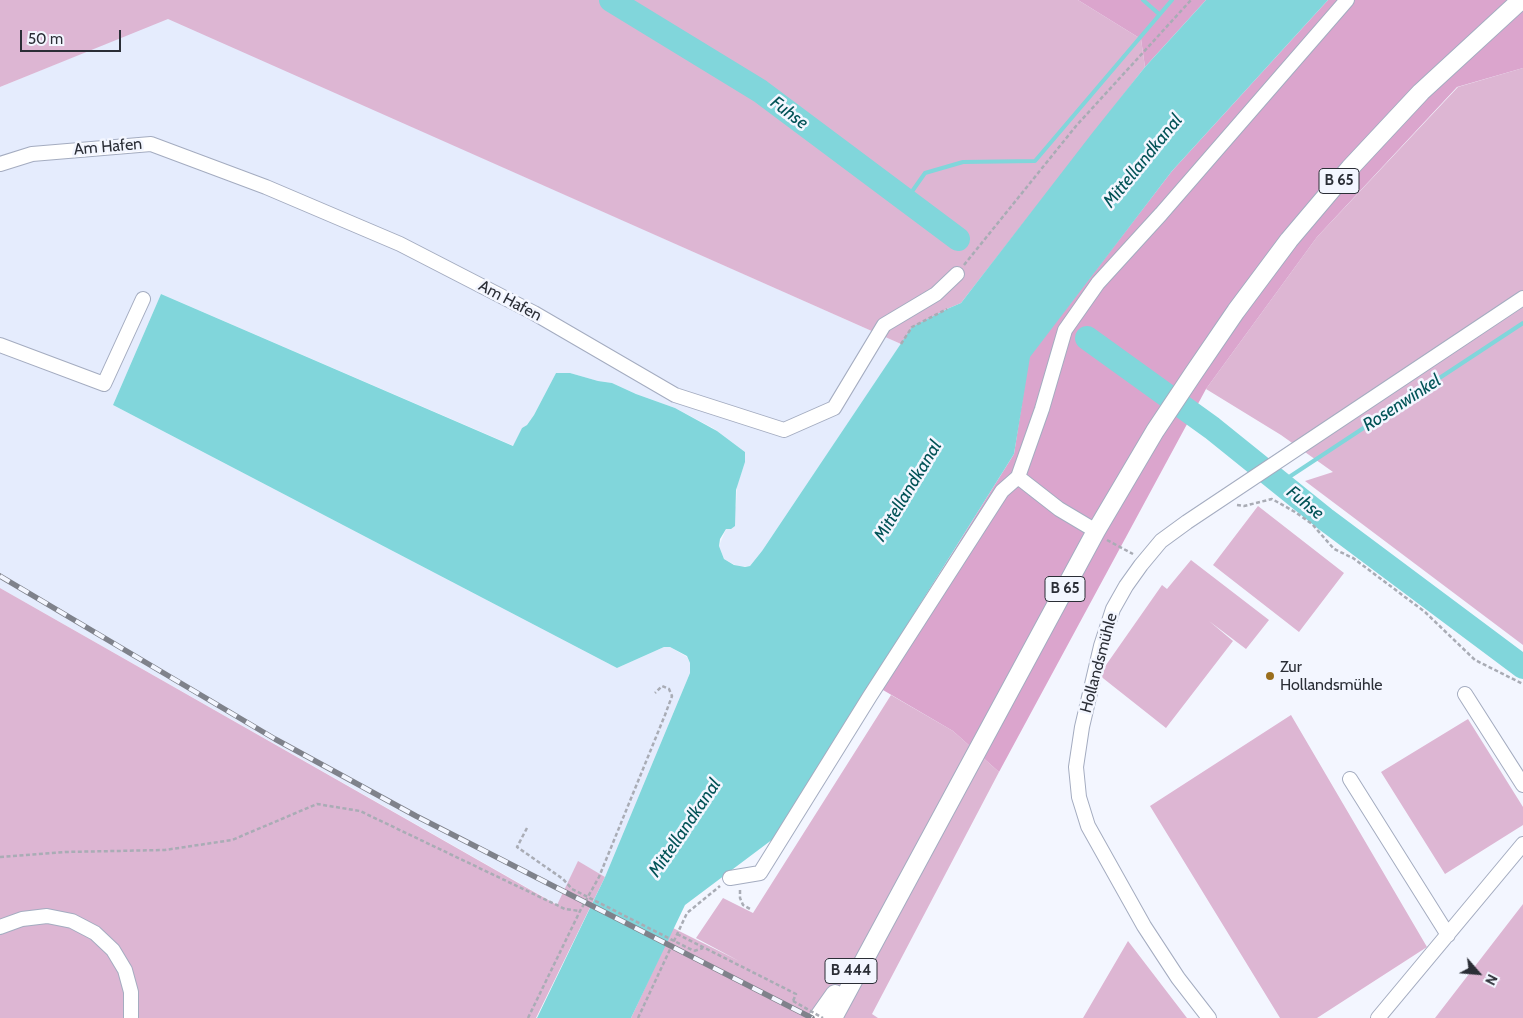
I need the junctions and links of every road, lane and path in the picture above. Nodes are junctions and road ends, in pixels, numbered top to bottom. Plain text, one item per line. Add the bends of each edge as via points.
1 (1191, 0) edge
2 (1348, 0) edge
3 (1521, 0) edge
4 (0, 164) edge
5 (957, 274) joint
6 (1523, 298) edge
7 (143, 299) dead end
8 (947, 309) dead end
9 (901, 344) dead end
10 (0, 345) edge
11 (1018, 478) junction
12 (1244, 506) dead end
13 (1096, 531) junction
14 (1145, 561) junction
15 (1523, 684) edge
16 (655, 693) dead end
17 (1465, 694) dead end
18 (1350, 779) dead end
19 (1523, 785) edge
20 (528, 828) dead end
21 (1523, 844) edge
22 (0, 857) edge
23 (736, 877) junction
24 (752, 910) dead end
25 (580, 911) junction
26 (884, 924) junction
27 (0, 927) edge
28 (677, 934) junction
29 (1448, 935) junction
30 (705, 947) junction
31 (131, 1018) edge
32 (528, 1018) edge
33 (638, 1018) edge
34 (818, 1018) edge
35 (823, 1018) edge
36 (833, 1018) edge
37 (1209, 1018) edge
38 (1378, 1018) edge

1 - 5 path via 1076,126
2 - 11 street via 1098,283 1065,330
3 - 13 main road, B 65 via 1421,92 1289,240 1236,311 1155,431
4 - 5 street, Am Hafen via 32,154 151,144 266,187 400,244 534,313 675,395 784,430 834,408 884,325 936,294
6 - 14 street, Hollandsmühle via 1187,522 1161,542
7 - 10 street via 104,384
8 - 9 path via 912,327
11 - 13 street via 1059,509
11 - 23 street via 1002,491 760,874
12 - 15 path via 1272,498 1295,512 1312,524 1334,550 1353,558 1425,612 1475,660
13 - 14 path via 1108,542
13 - 26 main road, B 65
14 - 37 street, Hollandsmühle via 1113,609 1101,646 1076,767 1079,797 1088,826 1144,926
16 - 25 path via 662,686 669,689 672,696 599,877
17 - 19 street
18 - 29 street
20 - 30 path, bridge via 517,847 572,889 694,951
21 - 29 street
22 - 25 path via 165,850 232,840 317,804 360,811 565,909
23 - 24 path via 743,905
23 - 28 path via 687,913
25 - 32 path
26 - 34 main road, B 444
26 - 36 main road, B 65
27 - 31 street via 22,919 47,916 72,921 95,933 113,950 125,970 131,992
28 - 30 path
28 - 33 path
29 - 38 street
30 - 35 path, bridge via 796,994 793,1002

